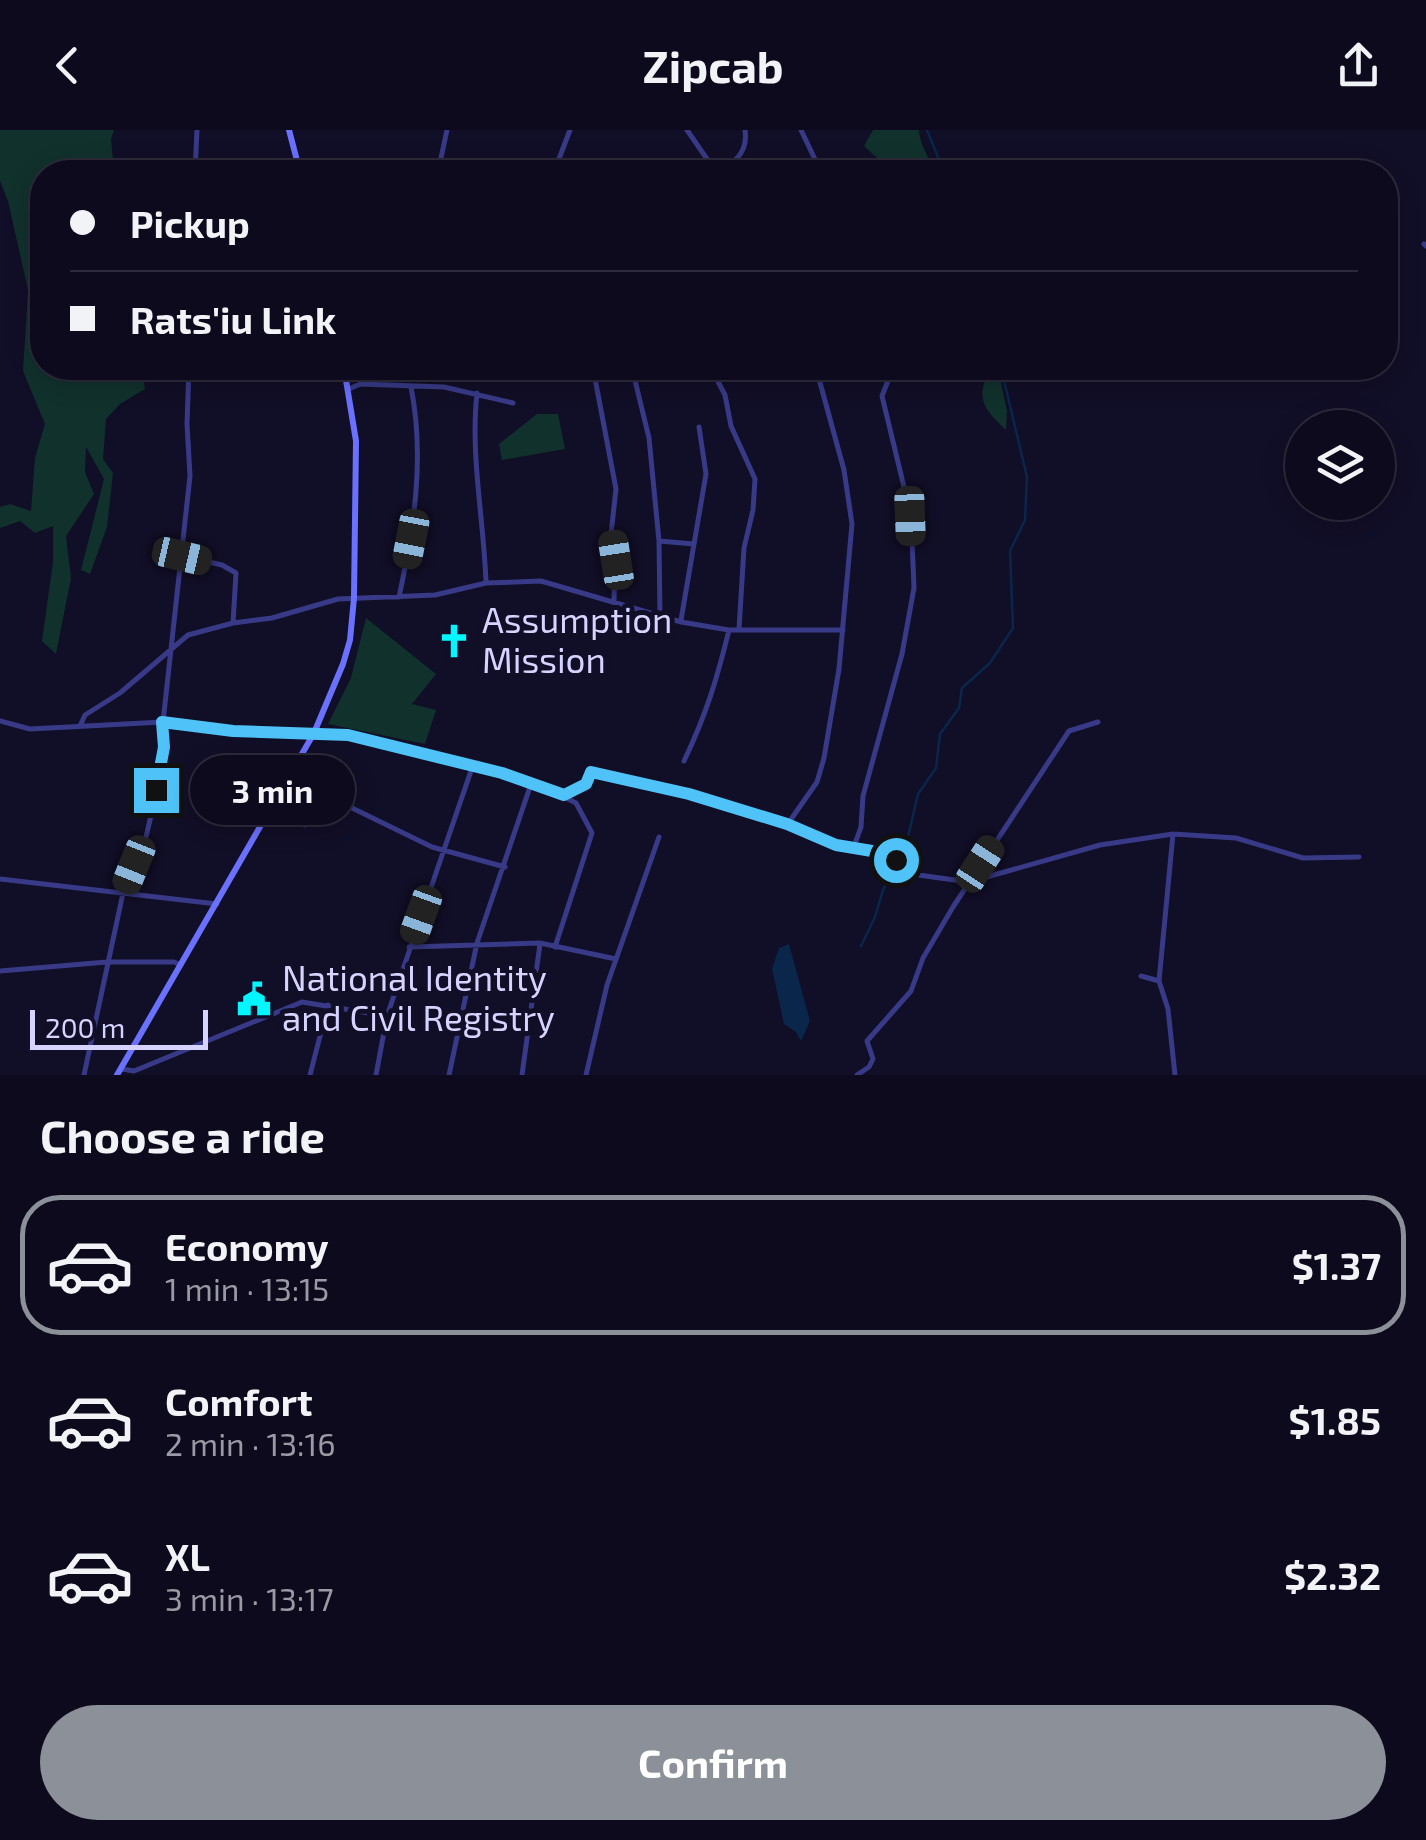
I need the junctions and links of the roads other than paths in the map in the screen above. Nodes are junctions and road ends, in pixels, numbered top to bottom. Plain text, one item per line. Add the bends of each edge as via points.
1 (198, 130) edge
2 (290, 130) edge
3 (447, 130) edge
4 (570, 130) edge
5 (687, 130) edge
6 (745, 130) edge
7 (801, 130) edge
8 (196, 160) edge
9 (297, 160) edge
10 (441, 160) edge
11 (559, 160) edge
12 (710, 160) edge
13 (734, 160) edge
14 (815, 160) edge
15 (189, 380) edge
16 (347, 380) edge
17 (360, 380) edge
18 (596, 380) edge
19 (635, 380) edge
20 (717, 380) edge
21 (819, 380) edge
22 (888, 380) edge
23 (360, 384) junction
24 (411, 387) junction
25 (349, 390) junction
26 (477, 394) junction
27 (513, 403) dead end
28 (699, 426) dead end
29 (659, 541) junction
30 (694, 544) junction
31 (182, 556) junction
32 (486, 583) junction
33 (400, 597) junction
34 (354, 598) junction
35 (614, 601) junction
36 (660, 616) junction
37 (681, 622) junction
38 (234, 623) junction
39 (739, 629) junction
40 (729, 630) junction
41 (843, 630) junction
42 (172, 646) junction
43 (0, 721) edge
44 (162, 722) junction
45 (1098, 722) dead end
46 (80, 726) junction
47 (314, 733) junction
48 (684, 762) dead end
49 (472, 765) junction
50 (532, 781) junction
51 (564, 795) junction
52 (270, 807) junction
53 (787, 824) junction
54 (1174, 834) junction
55 (659, 837) dead end
56 (854, 849) junction
57 (444, 850) junction
58 (1358, 857) dead end
59 (504, 867) junction
60 (0, 879) edge
61 (969, 882) junction
62 (123, 893) junction
63 (217, 904) junction
64 (477, 943) junction
65 (540, 943) junction
66 (409, 947) junction
67 (556, 947) junction
68 (616, 959) junction
69 (107, 962) junction
70 (182, 965) junction
71 (0, 971) edge
72 (1142, 976) dead end
73 (1159, 981) junction
74 (328, 1005) junction
75 (387, 1016) junction
76 (119, 1072) edge
77 (84, 1075) edge
78 (310, 1075) edge
79 (376, 1075) edge
80 (449, 1075) edge
81 (522, 1075) edge
82 (586, 1075) edge
83 (858, 1075) edge
84 (1174, 1075) edge

1 - 8 street
2 - 9 main road
3 - 10 street
4 - 11 street
5 - 12 street
6 - 13 street via 742,154
7 - 14 street
15 - 31 street via 190,476
16 - 25 main road
17 - 23 street
18 - 35 street via 616,489
19 - 29 street via 649,438
20 - 39 street via 755,479
21 - 41 street via 852,524
22 - 56 street via 882,396 910,516 914,588
23 - 24 street
23 - 25 street
24 - 26 street
24 - 33 street via 419,465
25 - 34 main road via 356,441
26 - 27 street
26 - 32 street via 473,426
28 - 30 street via 706,474
29 - 30 street
29 - 36 street
30 - 37 street
31 - 38 street via 222,564 236,574
31 - 42 street
32 - 33 street
32 - 35 street via 541,581
33 - 34 street
34 - 38 street
34 - 47 main road via 347,652
35 - 36 street
36 - 37 street
37 - 40 street
38 - 42 street
39 - 40 street
39 - 41 street
40 - 48 street via 715,690
41 - 53 street via 824,758 817,782
42 - 44 street
42 - 46 street
43 - 46 street via 30,729
44 - 46 street
44 - 47 street
44 - 62 street via 150,821
45 - 61 street via 1069,731
47 - 49 street
47 - 52 main road
49 - 50 street
49 - 57 street
50 - 51 street
50 - 59 street
51 - 53 street via 586,784 591,772
51 - 67 street via 584,813 592,833
52 - 57 street via 305,825 334,804 348,806
52 - 63 main road
53 - 56 street
54 - 58 street via 1236,838 1304,858
54 - 61 street via 1100,846
54 - 73 street
55 - 68 street
56 - 61 street via 884,853 904,873
57 - 59 street
57 - 66 street
59 - 64 street
60 - 62 street
61 - 83 street via 922,958 912,991 867,1041 873,1059
62 - 63 street
62 - 69 street
63 - 70 main road
64 - 65 street
64 - 66 street
64 - 80 street
65 - 67 street
65 - 81 street
66 - 75 street
67 - 68 street
68 - 82 street
69 - 70 street
69 - 71 street
69 - 77 street
70 - 76 main road
72 - 73 street
73 - 84 street
74 - 75 street
74 - 76 street via 302,1002 134,1072
74 - 78 street
75 - 79 street

